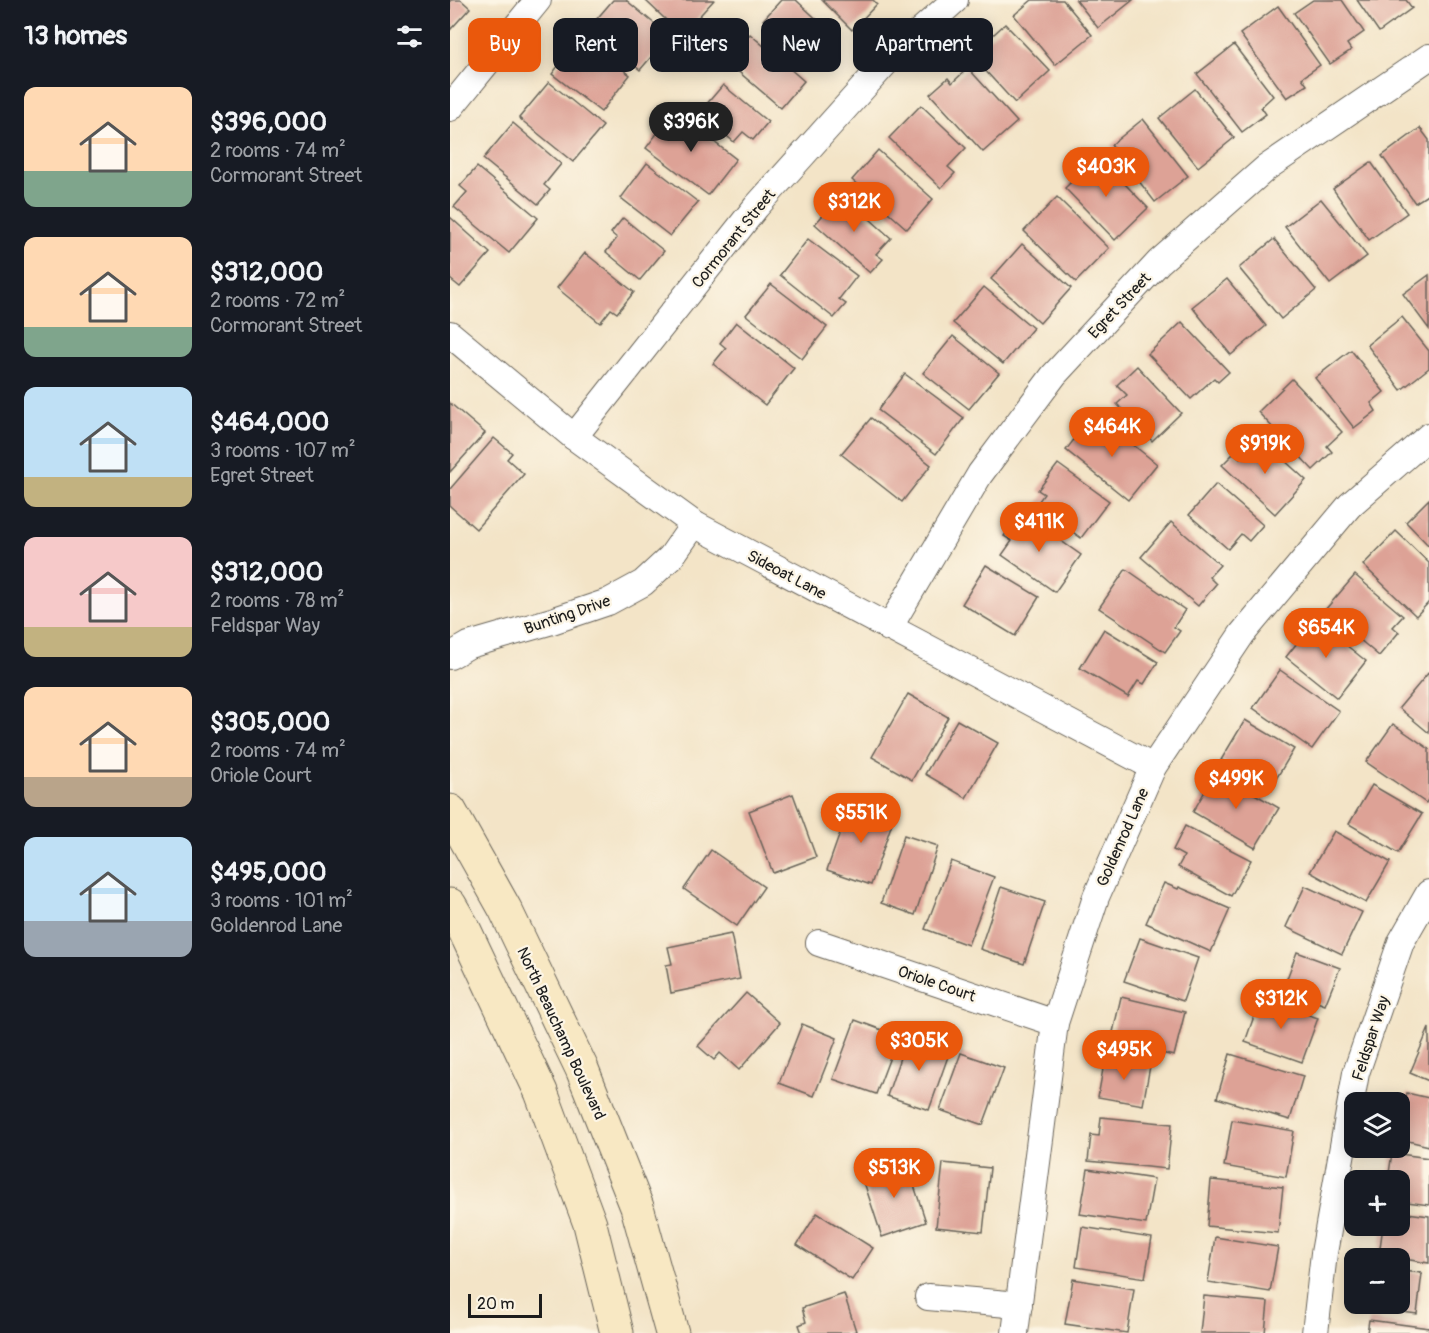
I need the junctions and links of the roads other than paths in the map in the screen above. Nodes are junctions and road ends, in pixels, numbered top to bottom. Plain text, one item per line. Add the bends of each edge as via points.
1 (538, 0) edge
2 (955, 0) edge
3 (1429, 57) edge
4 (450, 108) edge
5 (450, 334) edge
6 (1429, 436) edge
7 (574, 437) junction
8 (694, 524) junction
9 (889, 628) junction
10 (450, 656) edge
11 (1153, 767) junction
12 (450, 811) edge
13 (1429, 893) edge
14 (450, 905) edge
15 (819, 943) dead end
16 (1055, 1023) junction
17 (928, 1297) dead end
18 (1019, 1305) junction
19 (617, 1333) edge
20 (672, 1333) edge
21 (1015, 1333) edge
22 (1315, 1333) edge

1 - 4 street
2 - 7 street, Cormorant Street via 889,58 756,207
3 - 9 street, Egret Street via 1266,168 1159,262 1054,375 980,474
5 - 7 street, Sideoat Lane
6 - 11 street, Goldenrod Lane via 1350,505 1242,634
7 - 8 street, Sideoat Lane
8 - 9 street, Sideoat Lane
8 - 10 street, Bunting Drive via 670,557 643,583 608,602 469,645
9 - 11 street, Sideoat Lane
11 - 16 street, Goldenrod Lane via 1096,897
12 - 20 street, North Beauchamp Boulevard via 505,909 582,1069 637,1207
13 - 22 street, Feldspar Way via 1401,942 1356,1073 1324,1252
14 - 19 street via 541,1092 590,1224
15 - 16 street, Oriole Court
16 - 18 street, Goldenrod Lane
17 - 18 street
18 - 21 street, Goldenrod Lane

